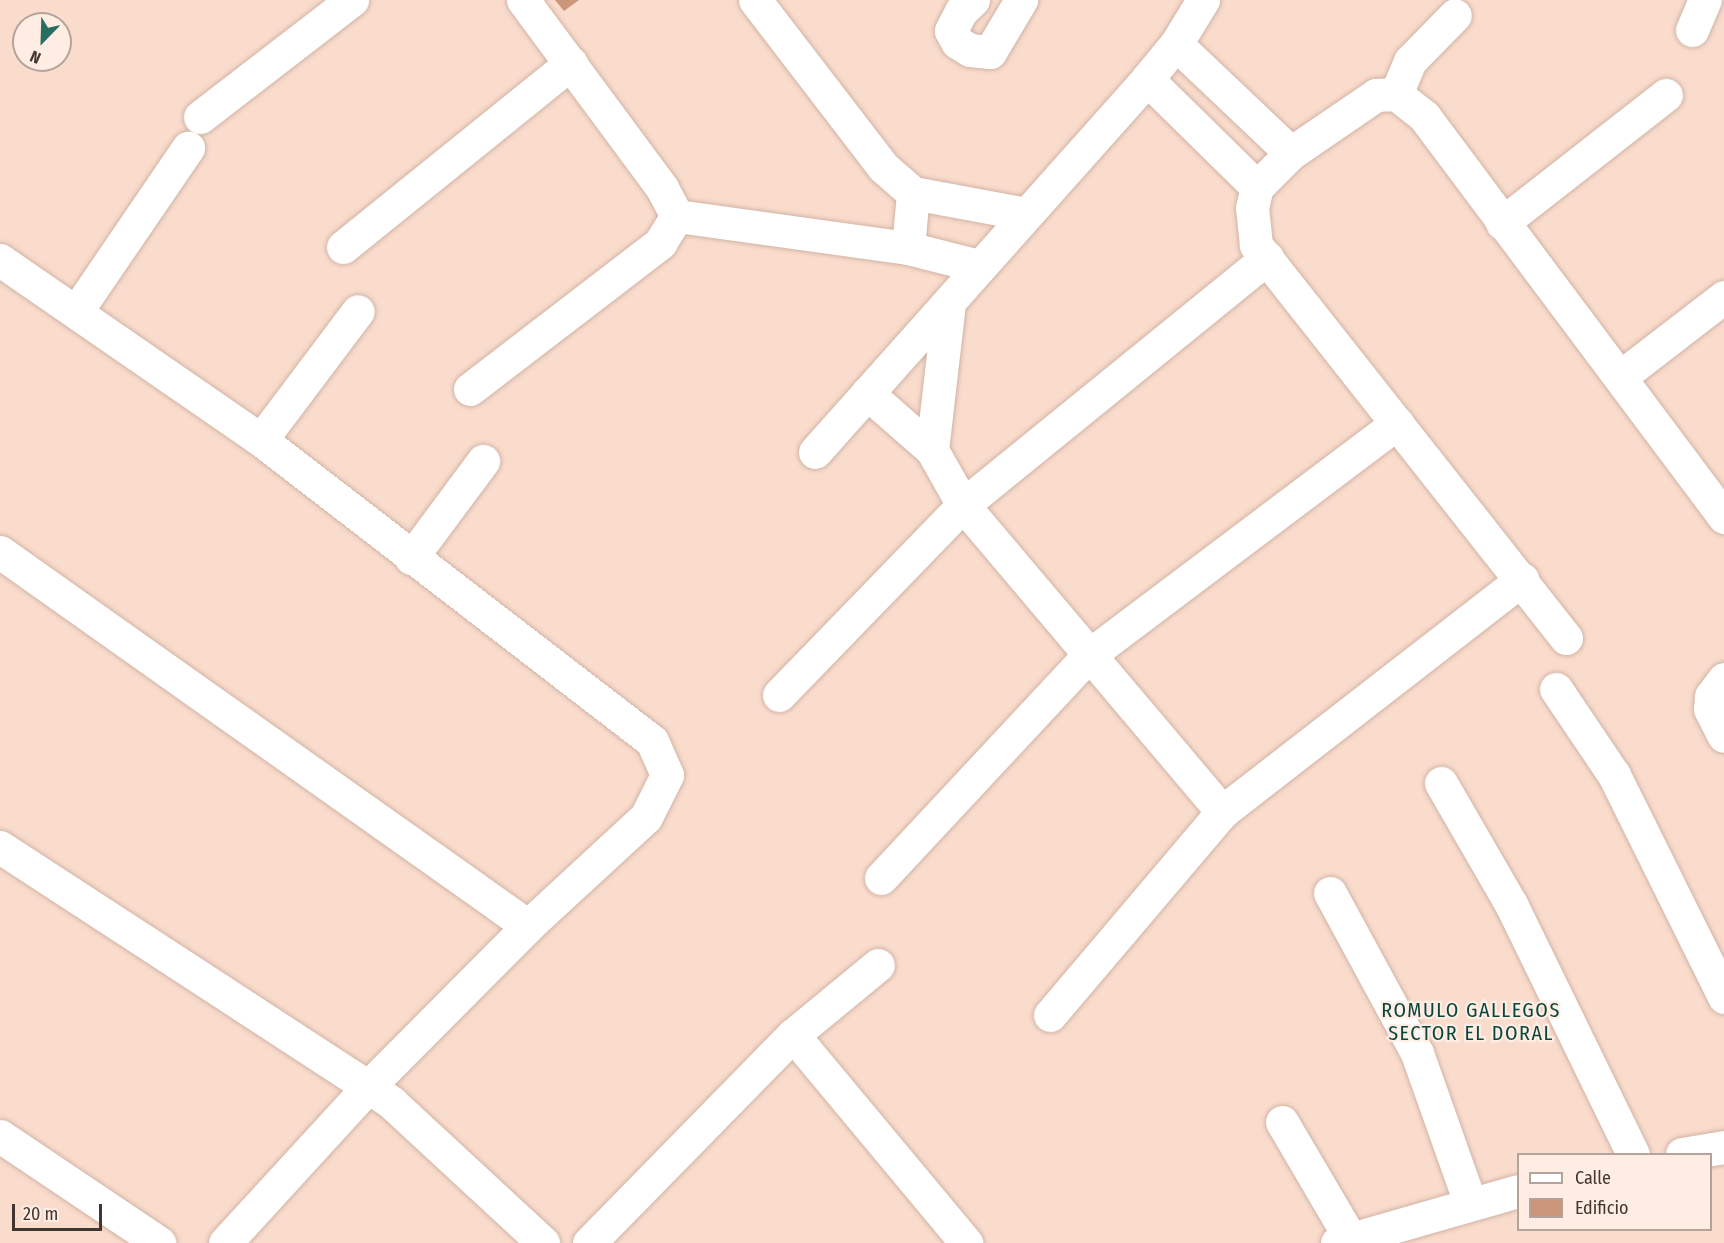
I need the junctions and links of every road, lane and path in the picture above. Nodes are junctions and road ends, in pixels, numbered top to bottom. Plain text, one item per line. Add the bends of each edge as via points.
1 (352, 0) edge
2 (523, 0) edge
3 (755, 0) edge
4 (973, 0) edge
5 (1022, 0) edge
6 (1203, 0) edge
7 (1705, 0) edge
8 (1455, 15) dead end
9 (1692, 30) dead end
10 (1176, 44) junction
11 (571, 63) junction
12 (1147, 79) junction
13 (1396, 94) junction
14 (1666, 95) dead end
15 (200, 117) dead end
16 (188, 148) dead end
17 (1291, 153) junction
18 (1257, 187) junction
19 (913, 193) junction
20 (1026, 214) junction
21 (677, 216) junction
22 (1502, 223) junction
23 (343, 247) dead end
24 (908, 248) junction
25 (1267, 258) junction
26 (0, 260) edge
27 (979, 266) junction
28 (1724, 297) edge
29 (949, 302) junction
30 (358, 311) dead end
31 (75, 312) junction
32 (1620, 377) junction
33 (470, 389) dead end
34 (867, 393) junction
35 (1397, 423) junction
36 (261, 440) junction
37 (932, 450) junction
38 (815, 452) dead end
39 (483, 461) dead end
40 (963, 505) junction
41 (1724, 517) edge
42 (0, 552) edge
43 (411, 558) junction
44 (1521, 579) junction
45 (1566, 638) dead end
46 (1088, 656) junction
47 (1724, 679) edge
48 (1556, 689) dead end
49 (779, 695) dead end
50 (1724, 736) edge
51 (1441, 783) dead end
52 (1222, 812) junction
53 (0, 848) edge
54 (881, 878) dead end
55 (1330, 892) dead end
56 (528, 926) junction
57 (878, 965) dead end
58 (1724, 997) edge
59 (1050, 1015) dead end
60 (793, 1035) junction
61 (367, 1088) junction
62 (1282, 1122) dead end
63 (0, 1136) edge
64 (1724, 1147) edge
65 (1633, 1153) edge
66 (1692, 1153) edge
67 (1517, 1191) edge
68 (1470, 1203) junction
69 (1343, 1240) edge
70 (159, 1243) edge
71 (225, 1243) edge
72 (543, 1243) edge
73 (589, 1243) edge
74 (966, 1243) edge

1 - 15 street
2 - 11 street
3 - 19 street via 883,167
4 - 5 street via 961,11 951,31 957,42 970,50 990,52
6 - 10 street
7 - 9 street
8 - 13 street via 1410,61
10 - 12 street
10 - 17 street
11 - 21 street via 662,188
11 - 23 street
12 - 18 street
12 - 20 street
13 - 17 street via 1376,95
13 - 22 street via 1424,116
14 - 22 street
16 - 31 street
17 - 18 street
18 - 25 street via 1252,208 1256,245
19 - 20 street
19 - 24 street
20 - 27 street
21 - 24 street
21 - 33 street via 660,243
22 - 32 street
24 - 27 street
25 - 35 street
25 - 40 street
26 - 31 street
27 - 29 street
28 - 32 street
29 - 34 street
29 - 37 street
30 - 36 street
31 - 36 street
32 - 41 street
34 - 37 street
34 - 38 street
35 - 44 street
35 - 46 street
36 - 43 street
37 - 40 street
39 - 43 street
40 - 46 street
40 - 49 street
42 - 56 street
43 - 56 street via 652,741 667,775 646,817
44 - 45 street
44 - 52 street
46 - 52 street
46 - 54 street
47 - 50 street via 1711,696 1710,709
48 - 58 street via 1614,775
51 - 65 street via 1510,903
52 - 59 street
53 - 61 street
55 - 68 street via 1417,1053
56 - 61 street
57 - 60 street
60 - 73 street
60 - 74 street
61 - 71 street
61 - 72 street via 392,1103
62 - 69 street
63 - 70 street
64 - 66 street
67 - 68 street
68 - 69 street

